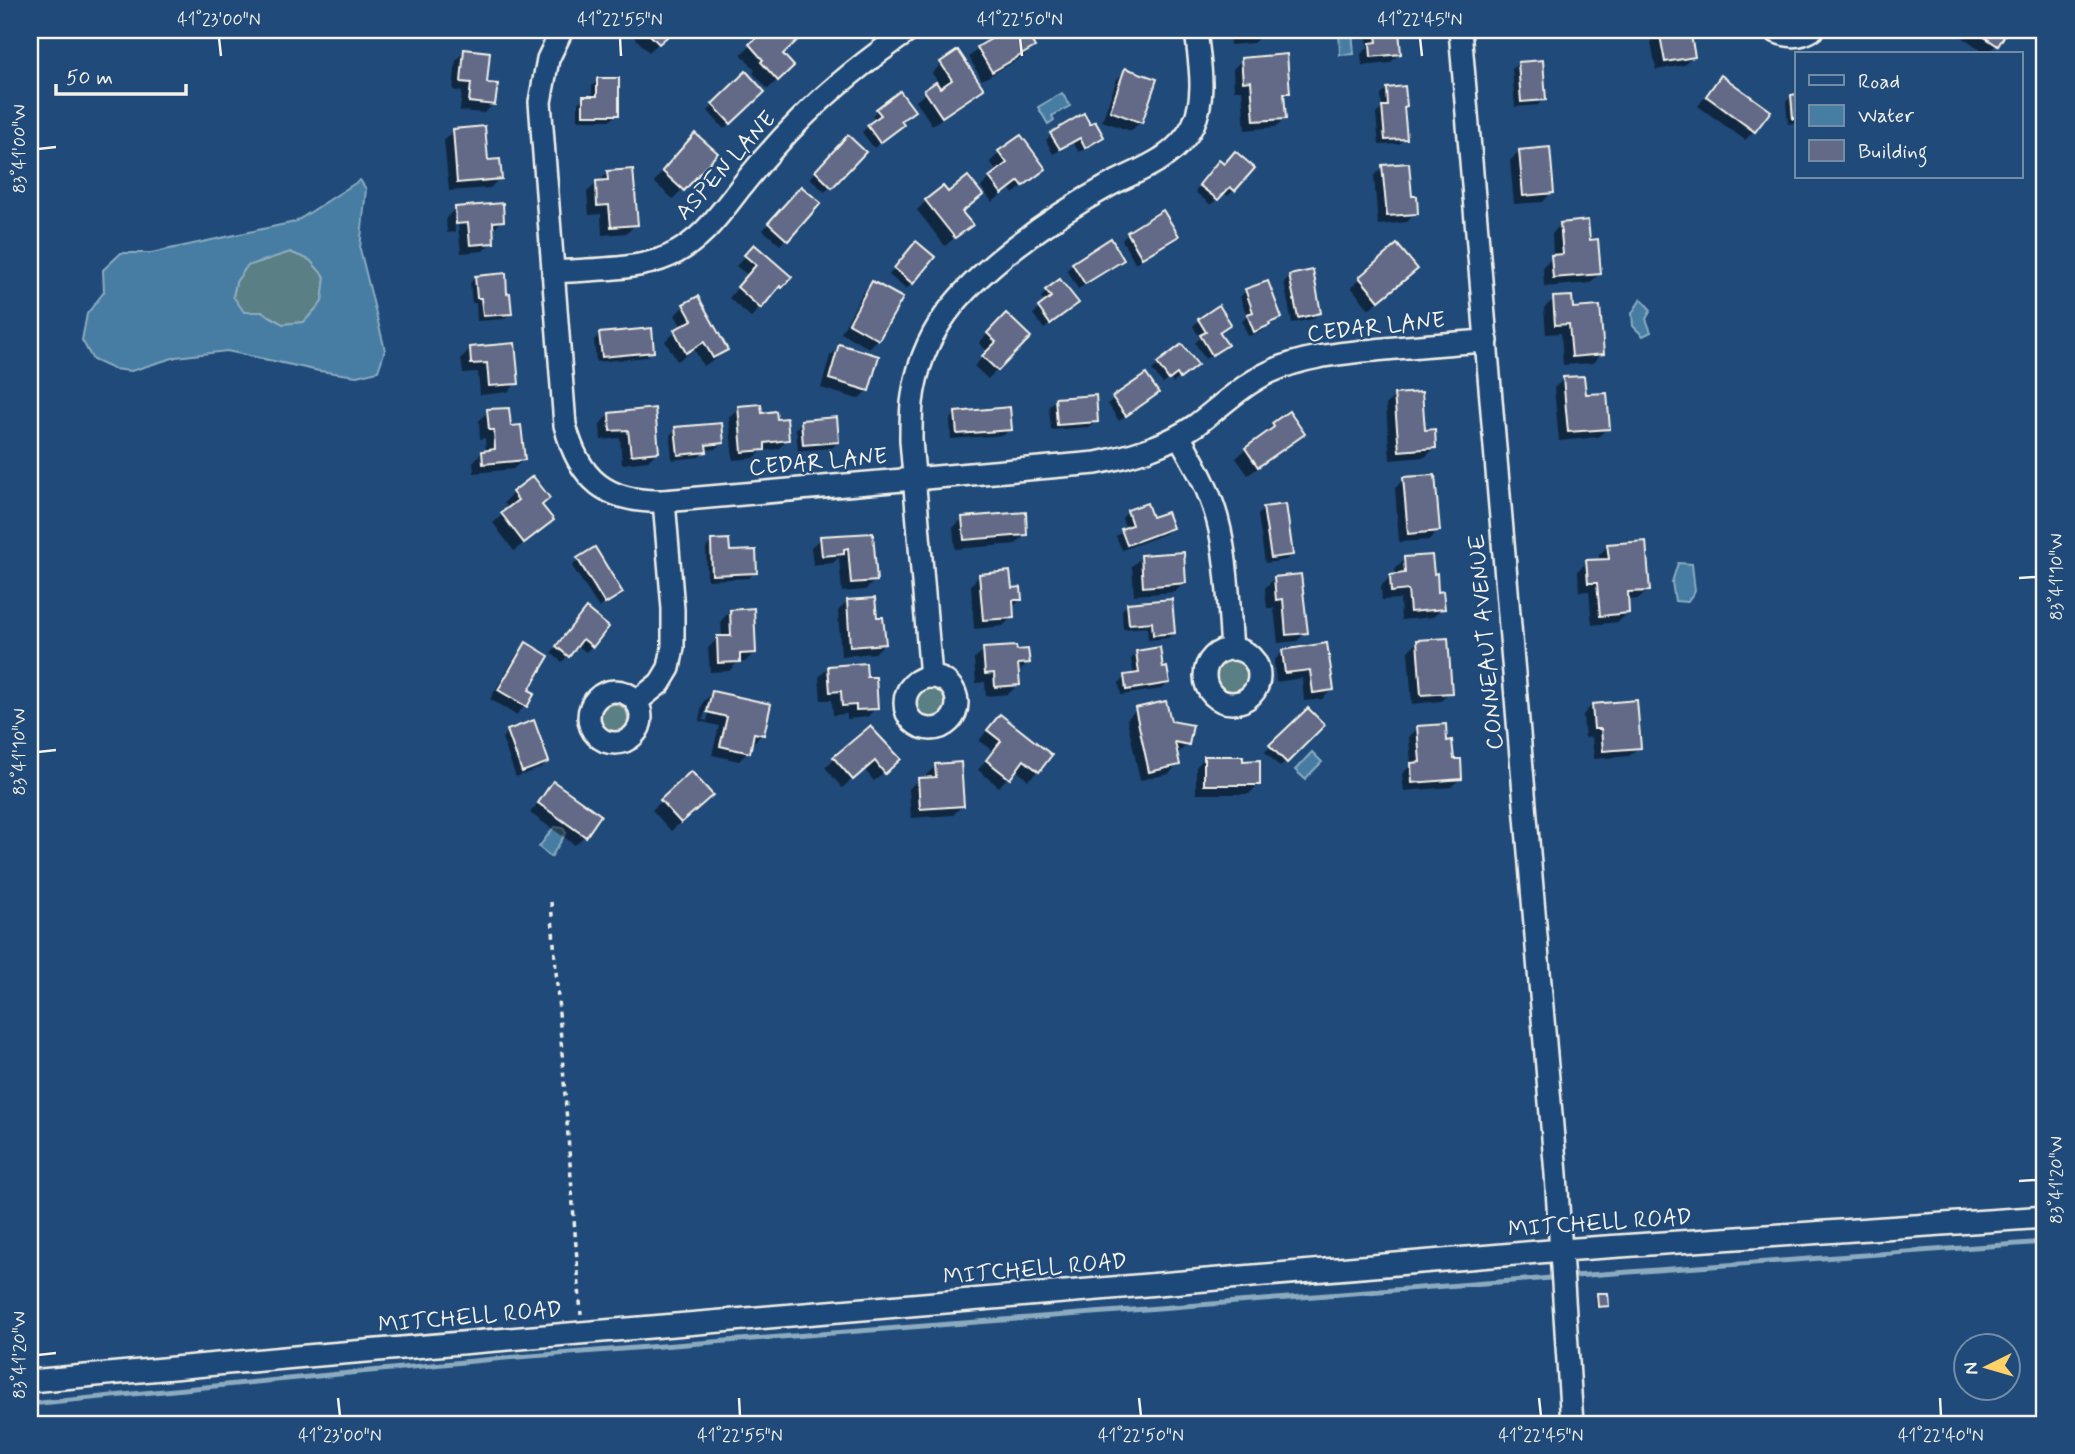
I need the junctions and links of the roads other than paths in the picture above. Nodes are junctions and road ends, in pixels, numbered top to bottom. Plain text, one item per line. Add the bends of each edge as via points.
1 (562, 30) edge
2 (910, 30) edge
3 (1196, 30) edge
4 (1460, 30) edge
5 (1773, 30) edge
6 (1812, 30) edge
7 (553, 272) junction
8 (1487, 341) junction
9 (1179, 436) junction
10 (914, 478) junction
11 (664, 501) junction
12 (1232, 649) dead end
13 (931, 677) dead end
14 (636, 702) dead end
15 (2045, 1217) edge
16 (1562, 1250) junction
17 (30, 1381) edge
18 (1572, 1424) edge

1 - 7 street, CEDAR LANE via 548,59 540,102
2 - 7 street, ASPEN LANE via 803,117 699,237 680,251 639,265
3 - 10 street via 1200,98 1193,124 1177,147 1049,221 968,286 936,328 912,401
4 - 8 street, CONNEAUT AVENUE
5 - 6 street via 1785,36
7 - 11 street, CEDAR LANE via 565,425 571,449 585,472 606,489 630,499
8 - 9 street, CEDAR LANE via 1332,354 1296,362 1246,385
8 - 16 street, CONNEAUT AVENUE
9 - 10 street, CEDAR LANE via 1148,450 1096,463
9 - 12 street via 1208,491 1220,529
10 - 11 street, CEDAR LANE
10 - 13 street
11 - 14 street via 673,647 660,683
15 - 16 street, MITCHELL ROAD
16 - 17 street, MITCHELL ROAD
16 - 18 street, CONNEAUT AVENUE

